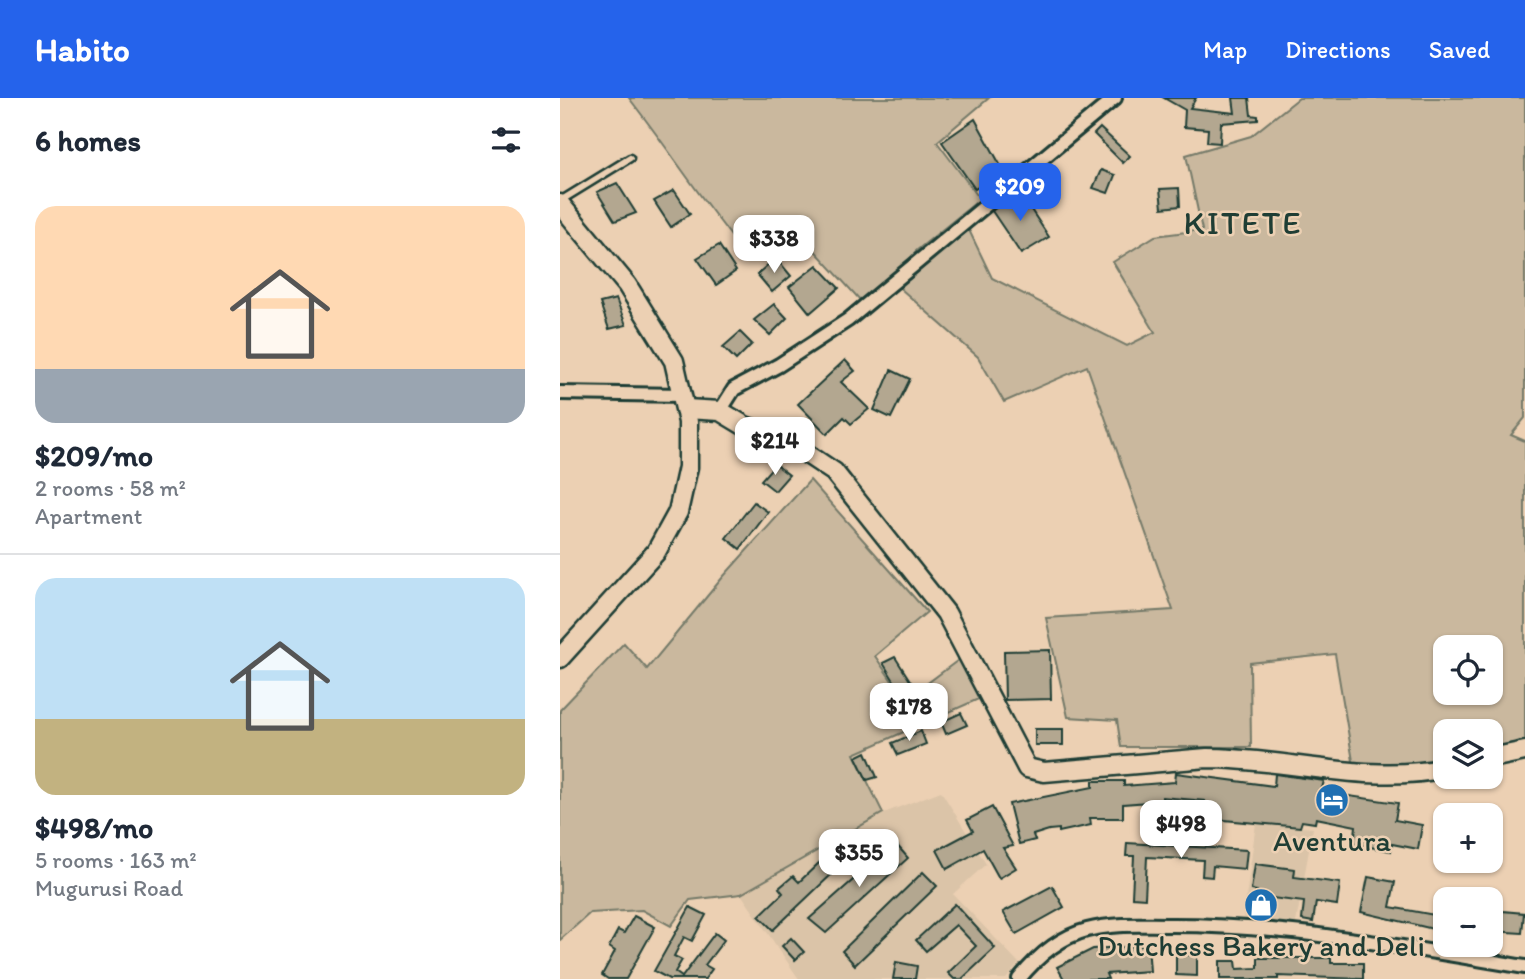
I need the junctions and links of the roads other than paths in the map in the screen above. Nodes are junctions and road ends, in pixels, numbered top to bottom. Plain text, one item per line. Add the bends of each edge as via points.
1 (1115, 98) edge
2 (630, 158) dead end
3 (560, 203) edge
4 (560, 393) edge
5 (686, 409) junction
6 (720, 411) junction
7 (560, 657) edge
8 (1525, 751) edge
9 (1503, 756) edge
10 (1433, 770) edge
11 (1525, 967) edge
12 (1019, 979) edge

1 - 6 street via 848,320 734,389
2 - 3 lane
3 - 5 street via 627,285 674,361
4 - 5 street
5 - 6 street
5 - 7 street via 688,467 678,512 656,552
6 - 10 street via 792,444 834,472 946,613 1027,768 1044,772 1234,758 1382,776
8 - 9 street
11 - 12 street via 1241,926 1113,925 1085,930 1057,944

